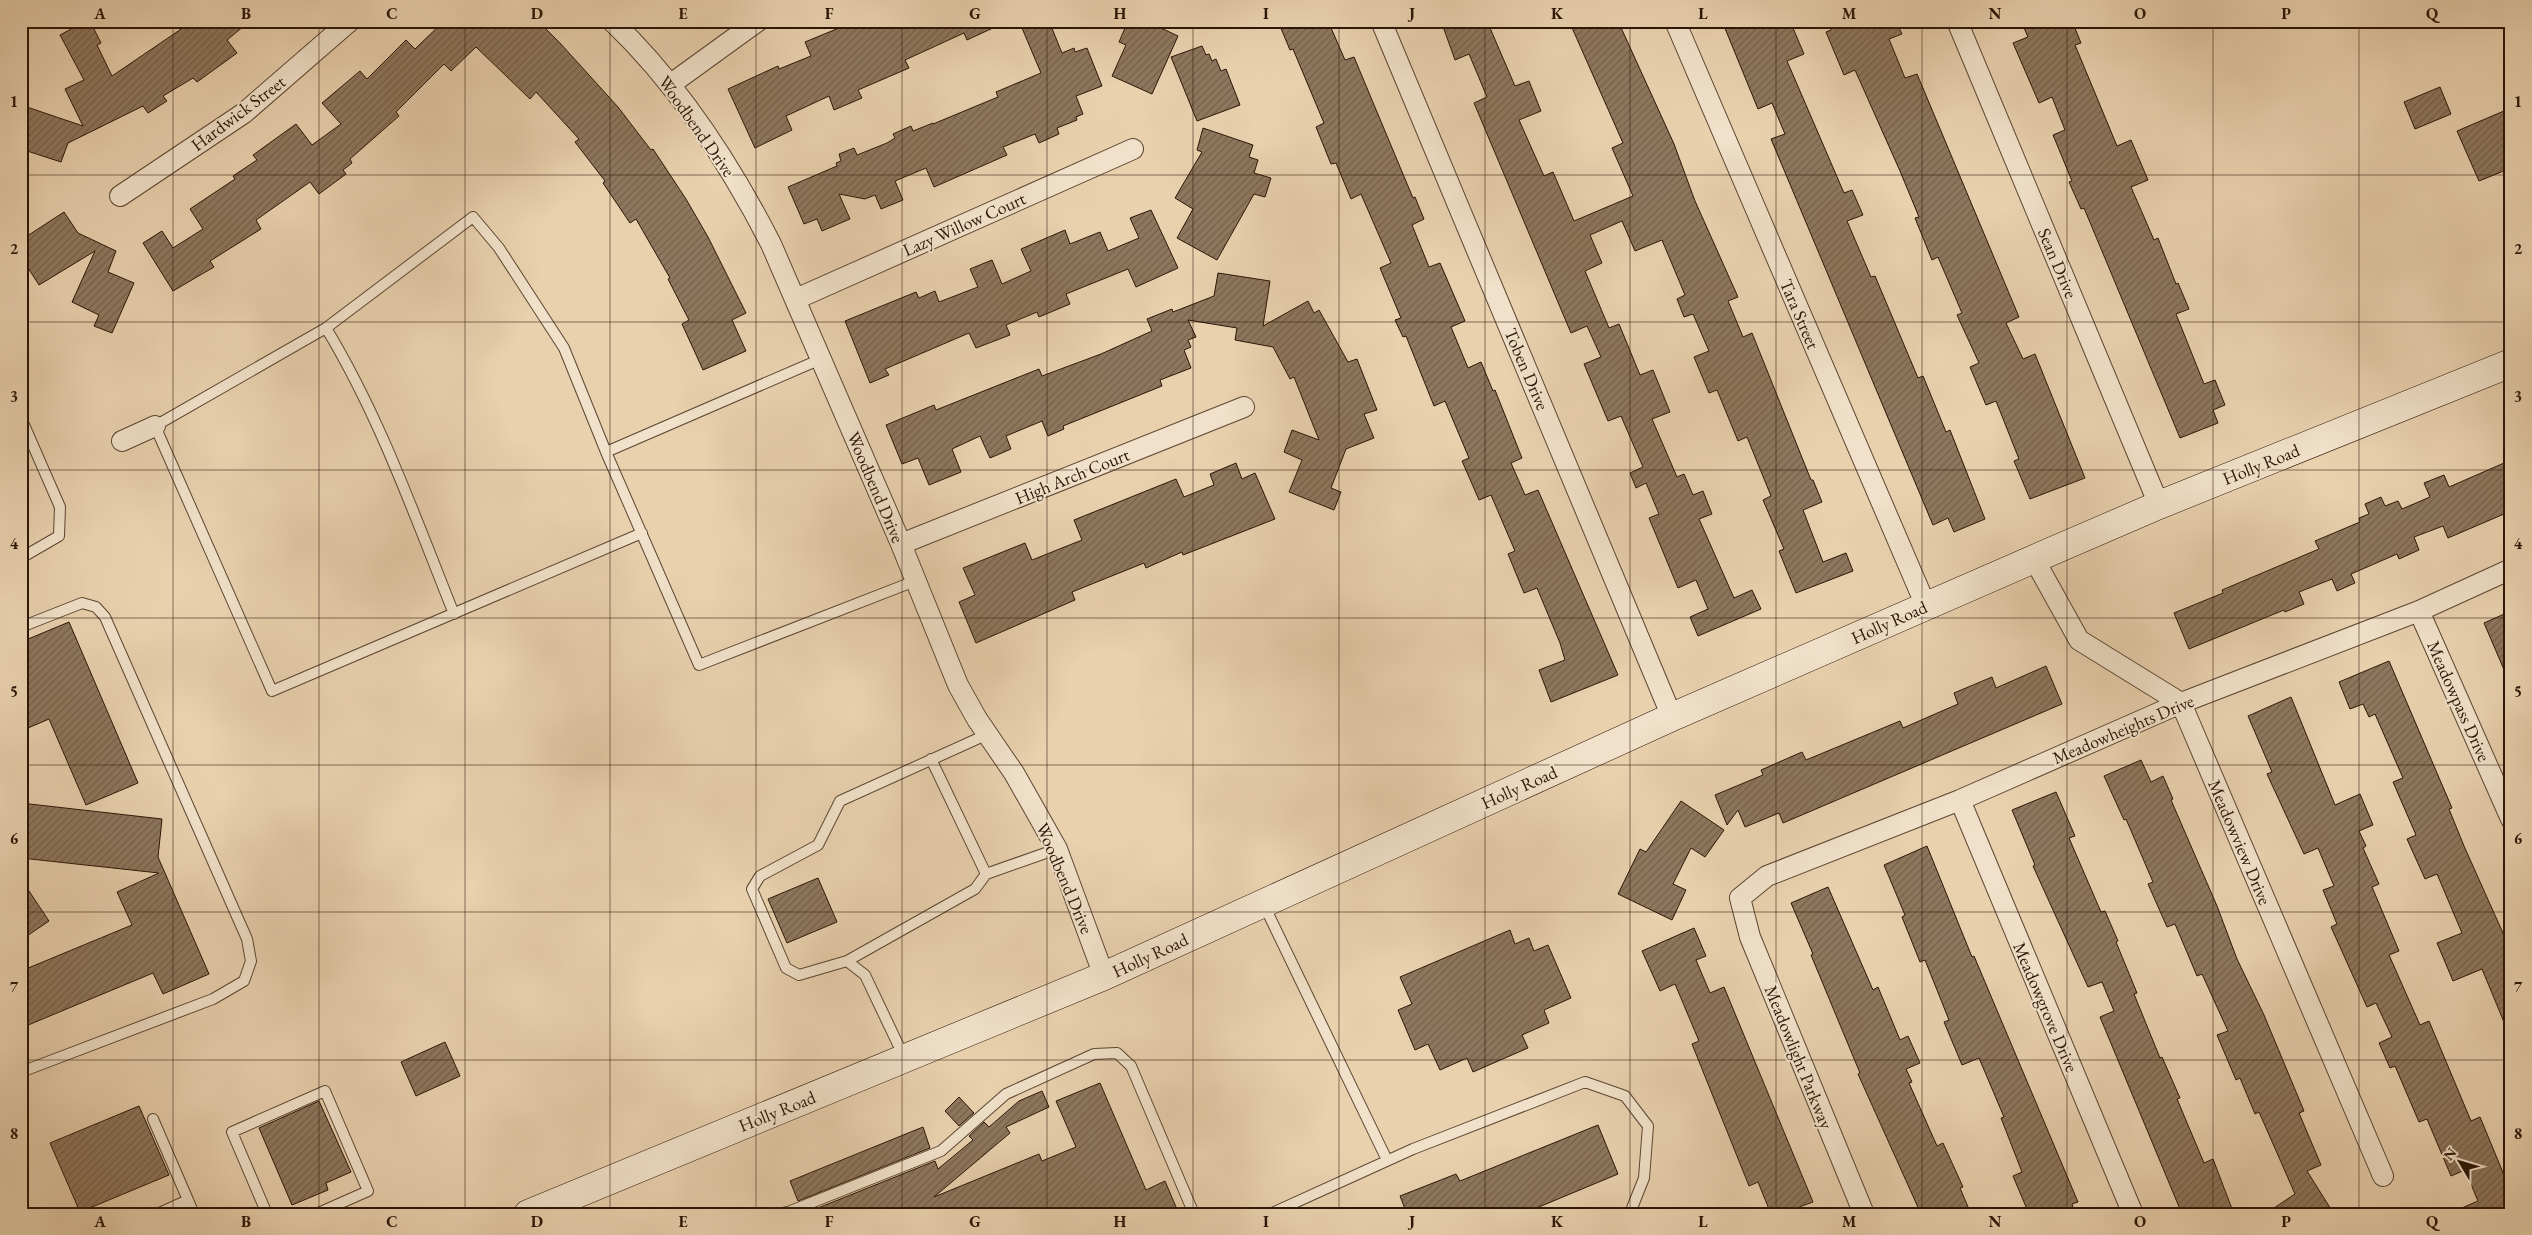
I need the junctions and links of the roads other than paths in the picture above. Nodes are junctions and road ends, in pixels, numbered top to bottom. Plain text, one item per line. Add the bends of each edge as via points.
1 (350, 21) edge
2 (612, 21) edge
3 (758, 21) edge
4 (1381, 21) edge
5 (1675, 21) edge
6 (1957, 21) edge
7 (671, 84) junction
8 (1133, 149) dead end
9 (120, 196) dead end
10 (796, 299) junction
11 (326, 328) junction
12 (821, 359) junction
13 (2511, 363) edge
14 (1244, 407) dead end
15 (21, 418) edge
16 (156, 426) junction
17 (122, 441) dead end
18 (606, 452) junction
19 (2159, 505) junction
20 (642, 533) junction
21 (900, 544) junction
22 (21, 558) edge
23 (2034, 559) junction
24 (2511, 569) edge
25 (916, 581) junction
26 (1926, 606) junction
27 (2419, 611) junction
28 (454, 614) junction
29 (21, 627) edge
30 (2181, 703) junction
31 (1672, 717) junction
32 (988, 734) junction
33 (931, 760) junction
34 (1960, 800) junction
35 (2511, 819) edge
36 (1056, 849) junction
37 (986, 874) junction
38 (1740, 898) joint
39 (1264, 903) junction
40 (847, 961) junction
41 (1104, 976) junction
42 (904, 1058) junction
43 (21, 1072) edge
44 (153, 1119) dead end
45 (1387, 1160) junction
46 (2383, 1176) dead end
47 (188, 1200) junction
48 (157, 1214) edge
49 (194, 1214) edge
50 (267, 1214) edge
51 (316, 1214) edge
52 (528, 1214) edge
53 (778, 1214) edge
54 (1194, 1214) edge
55 (1270, 1214) edge
56 (1634, 1214) edge
57 (1864, 1214) edge
58 (2133, 1214) edge

1 - 9 street, Hardwick Street via 244,113
2 - 7 street, Woodbend Drive
3 - 7 street
4 - 31 street, Toben Drive
5 - 26 street, Tara Street
6 - 19 street, Sean Drive
7 - 10 street, Woodbend Drive via 715,145 748,199
8 - 10 street, Lazy Willow Court
10 - 12 street, Woodbend Drive
11 - 16 lane
11 - 18 lane via 473,217 499,248 564,348
11 - 28 lane via 390,455
12 - 18 lane
12 - 21 street, Woodbend Drive
13 - 19 main road, Holly Road
14 - 21 street, High Arch Court
15 - 22 lane via 60,508 59,536
16 - 17 street
16 - 28 lane via 272,691
18 - 20 lane
19 - 23 main road, Holly Road
20 - 25 lane via 699,666
20 - 28 lane
21 - 25 street, Woodbend Drive
23 - 26 main road, Holly Road
23 - 30 street via 2079,640
24 - 27 street, Meadowheights Drive
25 - 32 street, Woodbend Drive via 958,685
26 - 31 main road, Holly Road
27 - 30 street, Meadowheights Drive
27 - 35 street, Meadowpass Drive
29 - 43 lane via 82,603 96,607 105,617 246,939 250,961 244,981 213,999
30 - 34 street, Meadowheights Drive
30 - 46 street, Meadowview Drive
31 - 39 main road, Holly Road
32 - 33 lane
32 - 36 street, Woodbend Drive via 1014,773
33 - 37 lane
33 - 40 lane via 840,801 818,845 760,876 752,889 786,968 799,975
34 - 38 street, Meadowheights Drive via 1768,876
34 - 58 street, Meadowgrove Drive
36 - 37 lane
36 - 41 street, Woodbend Drive
37 - 40 lane via 975,889
38 - 57 street, Meadowlight Parkway via 1750,937
39 - 41 main road, Holly Road
39 - 45 lane
40 - 42 lane via 865,975
41 - 42 main road, Holly Road
42 - 52 main road, Holly Road
44 - 47 lane
45 - 55 lane
45 - 56 lane via 1585,1082 1624,1096 1648,1126 1644,1178 1632,1208
47 - 48 lane
47 - 49 lane
50 - 51 lane via 232,1132 325,1091 368,1191
53 - 54 lane via 941,1152 1006,1094 1094,1054 1117,1053 1131,1066

